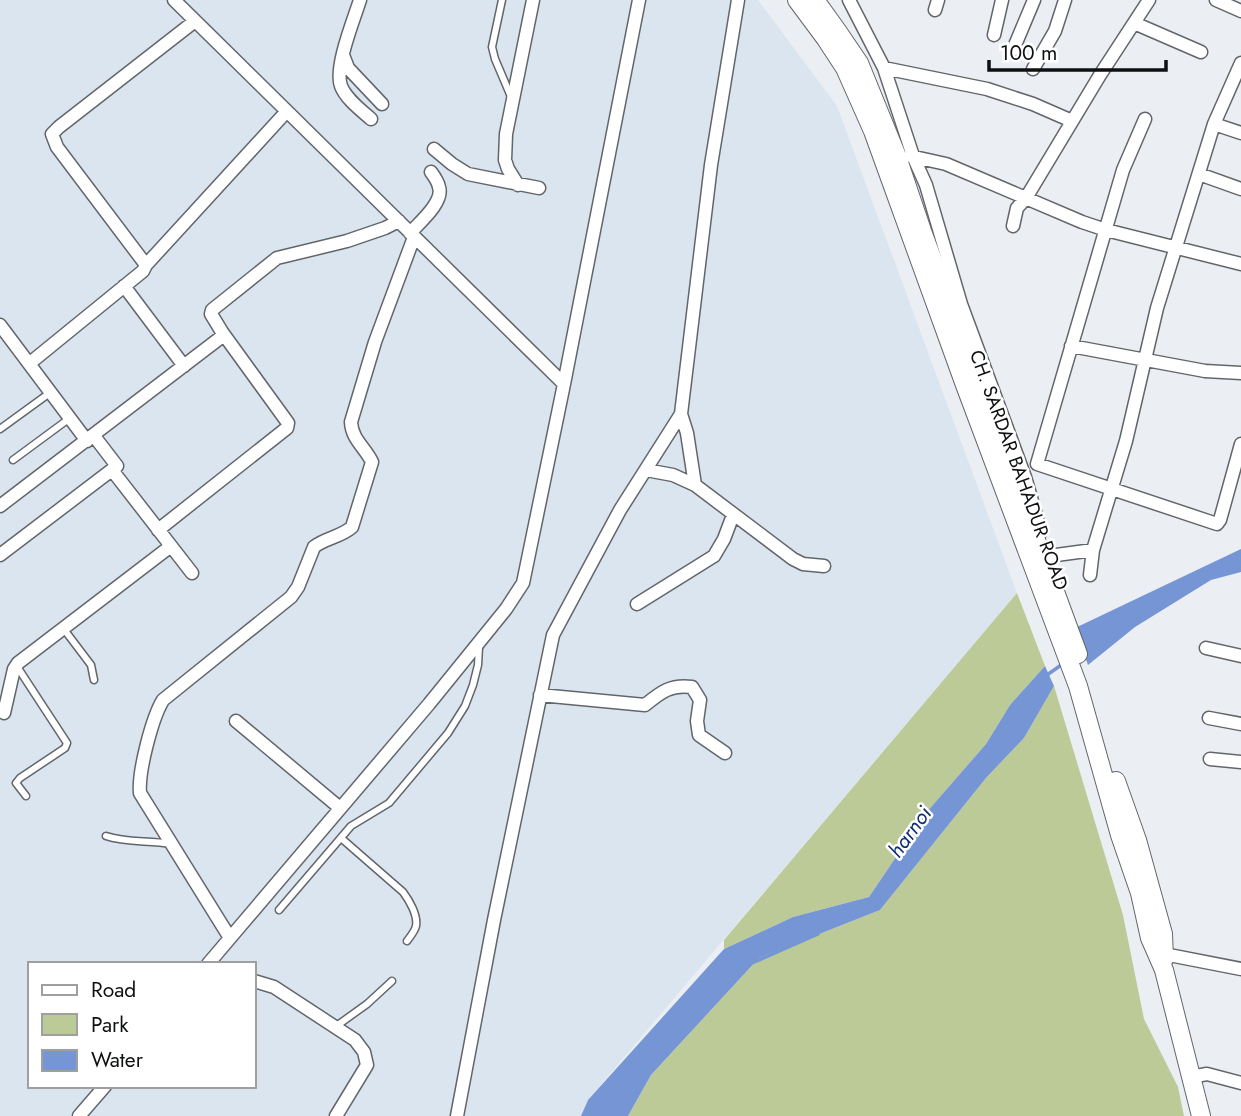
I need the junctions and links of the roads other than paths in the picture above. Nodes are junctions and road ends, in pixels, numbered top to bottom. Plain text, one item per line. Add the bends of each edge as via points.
1 (173, 0) edge
2 (360, 0) edge
3 (502, 0) edge
4 (533, 0) edge
5 (639, 0) edge
6 (738, 0) edge
7 (797, 0) edge
8 (815, 0) edge
9 (849, 0) edge
10 (1002, 0) edge
11 (1034, 0) edge
12 (1065, 0) edge
13 (1149, 0) edge
14 (1216, 0) edge
15 (1241, 11) edge
16 (195, 21) junction
17 (1134, 23) junction
18 (994, 35) dead end
19 (1013, 50) dead end
20 (1201, 52) dead end
21 (343, 55) junction
22 (1241, 62) edge
23 (884, 68) junction
24 (1033, 69) dead end
25 (512, 101) junction
26 (382, 104) dead end
27 (287, 111) junction
28 (371, 118) dead end
29 (1145, 120) dead end
30 (1072, 121) junction
31 (1214, 124) junction
32 (1241, 133) edge
33 (434, 149) dead end
34 (905, 155) junction
35 (431, 172) dead end
36 (1199, 174) junction
37 (518, 185) junction
38 (539, 188) dead end
39 (1241, 189) edge
40 (1026, 198) junction
41 (398, 222) junction
42 (1013, 226) dead end
43 (1105, 230) junction
44 (412, 235) junction
45 (1176, 247) junction
46 (1241, 264) edge
47 (146, 265) junction
48 (124, 286) junction
49 (0, 325) edge
50 (224, 335) junction
51 (1071, 346) junction
52 (1145, 359) junction
53 (30, 363) junction
54 (184, 366) junction
55 (1241, 373) edge
56 (564, 384) junction
57 (51, 392) junction
58 (681, 414) junction
59 (70, 418) junction
60 (0, 429) edge
61 (90, 438) junction
62 (1241, 444) edge
63 (13, 460) dead end
64 (1037, 464) junction
65 (112, 470) junction
66 (646, 470) junction
67 (1025, 477) junction
68 (695, 485) junction
69 (1111, 490) junction
70 (0, 506) edge
71 (733, 515) junction
72 (158, 530) junction
73 (171, 546) junction
74 (1093, 550) junction
75 (0, 555) edge
76 (1049, 556) junction
77 (824, 566) dead end
78 (192, 573) dead end
79 (1090, 575) dead end
80 (637, 604) dead end
81 (1064, 614) junction
82 (64, 628) junction
83 (1064, 635) junction
84 (480, 641) junction
85 (1206, 648) dead end
86 (1241, 656) edge
87 (16, 665) junction
88 (94, 680) dead end
89 (540, 695) junction
90 (4, 713) dead end
91 (1209, 718) dead end
92 (236, 721) dead end
93 (1241, 724) edge
94 (725, 753) dead end
95 (1210, 759) dead end
96 (1241, 762) edge
97 (26, 796) dead end
98 (340, 808) junction
99 (106, 836) dead end
100 (341, 838) junction
101 (173, 845) junction
102 (279, 910) dead end
103 (230, 938) junction
104 (407, 941) dead end
105 (210, 962) edge
106 (1164, 962) junction
107 (1241, 969) edge
108 (392, 981) dead end
109 (256, 982) edge
110 (335, 1027) junction
111 (1190, 1077) junction
112 (1241, 1083) edge
113 (102, 1088) edge
114 (79, 1116) edge
115 (336, 1116) edge
116 (457, 1116) edge
117 (1201, 1116) edge

1 - 16 street
2 - 21 street
3 - 25 lane via 492,47
4 - 25 street
5 - 56 street
6 - 58 street via 711,165
7 - 83 main road, CH. SARDAR BAHADUR ROAD via 845,68 873,131 960,373
8 - 34 main road, CH. SARDAR BAHADUR ROAD via 859,63
9 - 23 street
10 - 18 street
11 - 19 street
12 - 24 street via 1055,31
13 - 17 street
14 - 15 street
16 - 27 street
16 - 47 street via 52,134 57,147
17 - 20 street
17 - 30 street
21 - 26 street via 352,74
21 - 28 street via 341,87
22 - 31 street
23 - 30 street via 987,89
23 - 34 street
25 - 37 street via 505,160
27 - 41 street
27 - 47 street
29 - 43 street via 1123,170
30 - 40 street
31 - 32 street
31 - 36 street
33 - 37 street via 468,174
34 - 40 street via 946,164
34 - 67 street via 926,185 961,303
34 - 81 main road, CH. SARDAR BAHADUR ROAD via 922,231
35 - 44 street via 440,196
36 - 39 street
36 - 45 street
37 - 38 street
40 - 42 street via 1017,208
40 - 43 street
41 - 44 street
41 - 50 street via 347,241 277,258 212,310
43 - 45 street
43 - 51 street
44 - 56 street
44 - 101 street via 351,422 352,432 372,462 352,527 314,547 291,597 163,700 155,712 138,780 140,793
45 - 46 street
45 - 52 street
47 - 48 street
48 - 53 street
48 - 54 street
49 - 53 street
50 - 54 street
50 - 72 street via 288,423 287,428
51 - 52 street
51 - 64 street
52 - 55 street
52 - 69 street
53 - 57 street
54 - 61 street
56 - 84 street via 523,583
57 - 59 street
57 - 60 lane
58 - 66 street
58 - 68 street
59 - 61 street
59 - 63 lane
61 - 65 street via 116,463
61 - 70 street
62 - 69 street via 1217,524
64 - 67 street
64 - 69 street
65 - 72 street
65 - 75 street
66 - 68 street
66 - 89 street via 552,635
67 - 76 street
68 - 71 street
69 - 74 street
71 - 77 street via 793,559
71 - 80 street via 714,556
72 - 73 street
73 - 78 street
73 - 82 street
74 - 76 street
74 - 79 street
76 - 81 street
81 - 83 main road, CH. SARDAR BAHADUR ROAD
82 - 87 street
82 - 88 lane via 91,665
83 - 106 main road, CH. SARDAR BAHADUR ROAD via 1082,681 1150,939
84 - 98 street
84 - 100 lane via 473,685 448,733 389,803 351,826
85 - 86 street
87 - 90 street
87 - 97 lane via 67,743 16,783
89 - 94 street via 645,705 678,685 692,687 700,700 699,735
89 - 116 street
91 - 93 street
92 - 98 street
95 - 96 street
98 - 103 street
99 - 101 lane
100 - 102 lane
100 - 104 lane via 410,902 416,928
101 - 103 street
103 - 105 street
106 - 107 street
106 - 111 main road, CH. SARDAR BAHADUR ROAD
108 - 110 lane
109 - 110 street via 274,986
110 - 115 street via 355,1040 367,1065
111 - 112 street via 1207,1074
111 - 117 main road, CH. SARDAR BAHADUR ROAD
113 - 114 street

